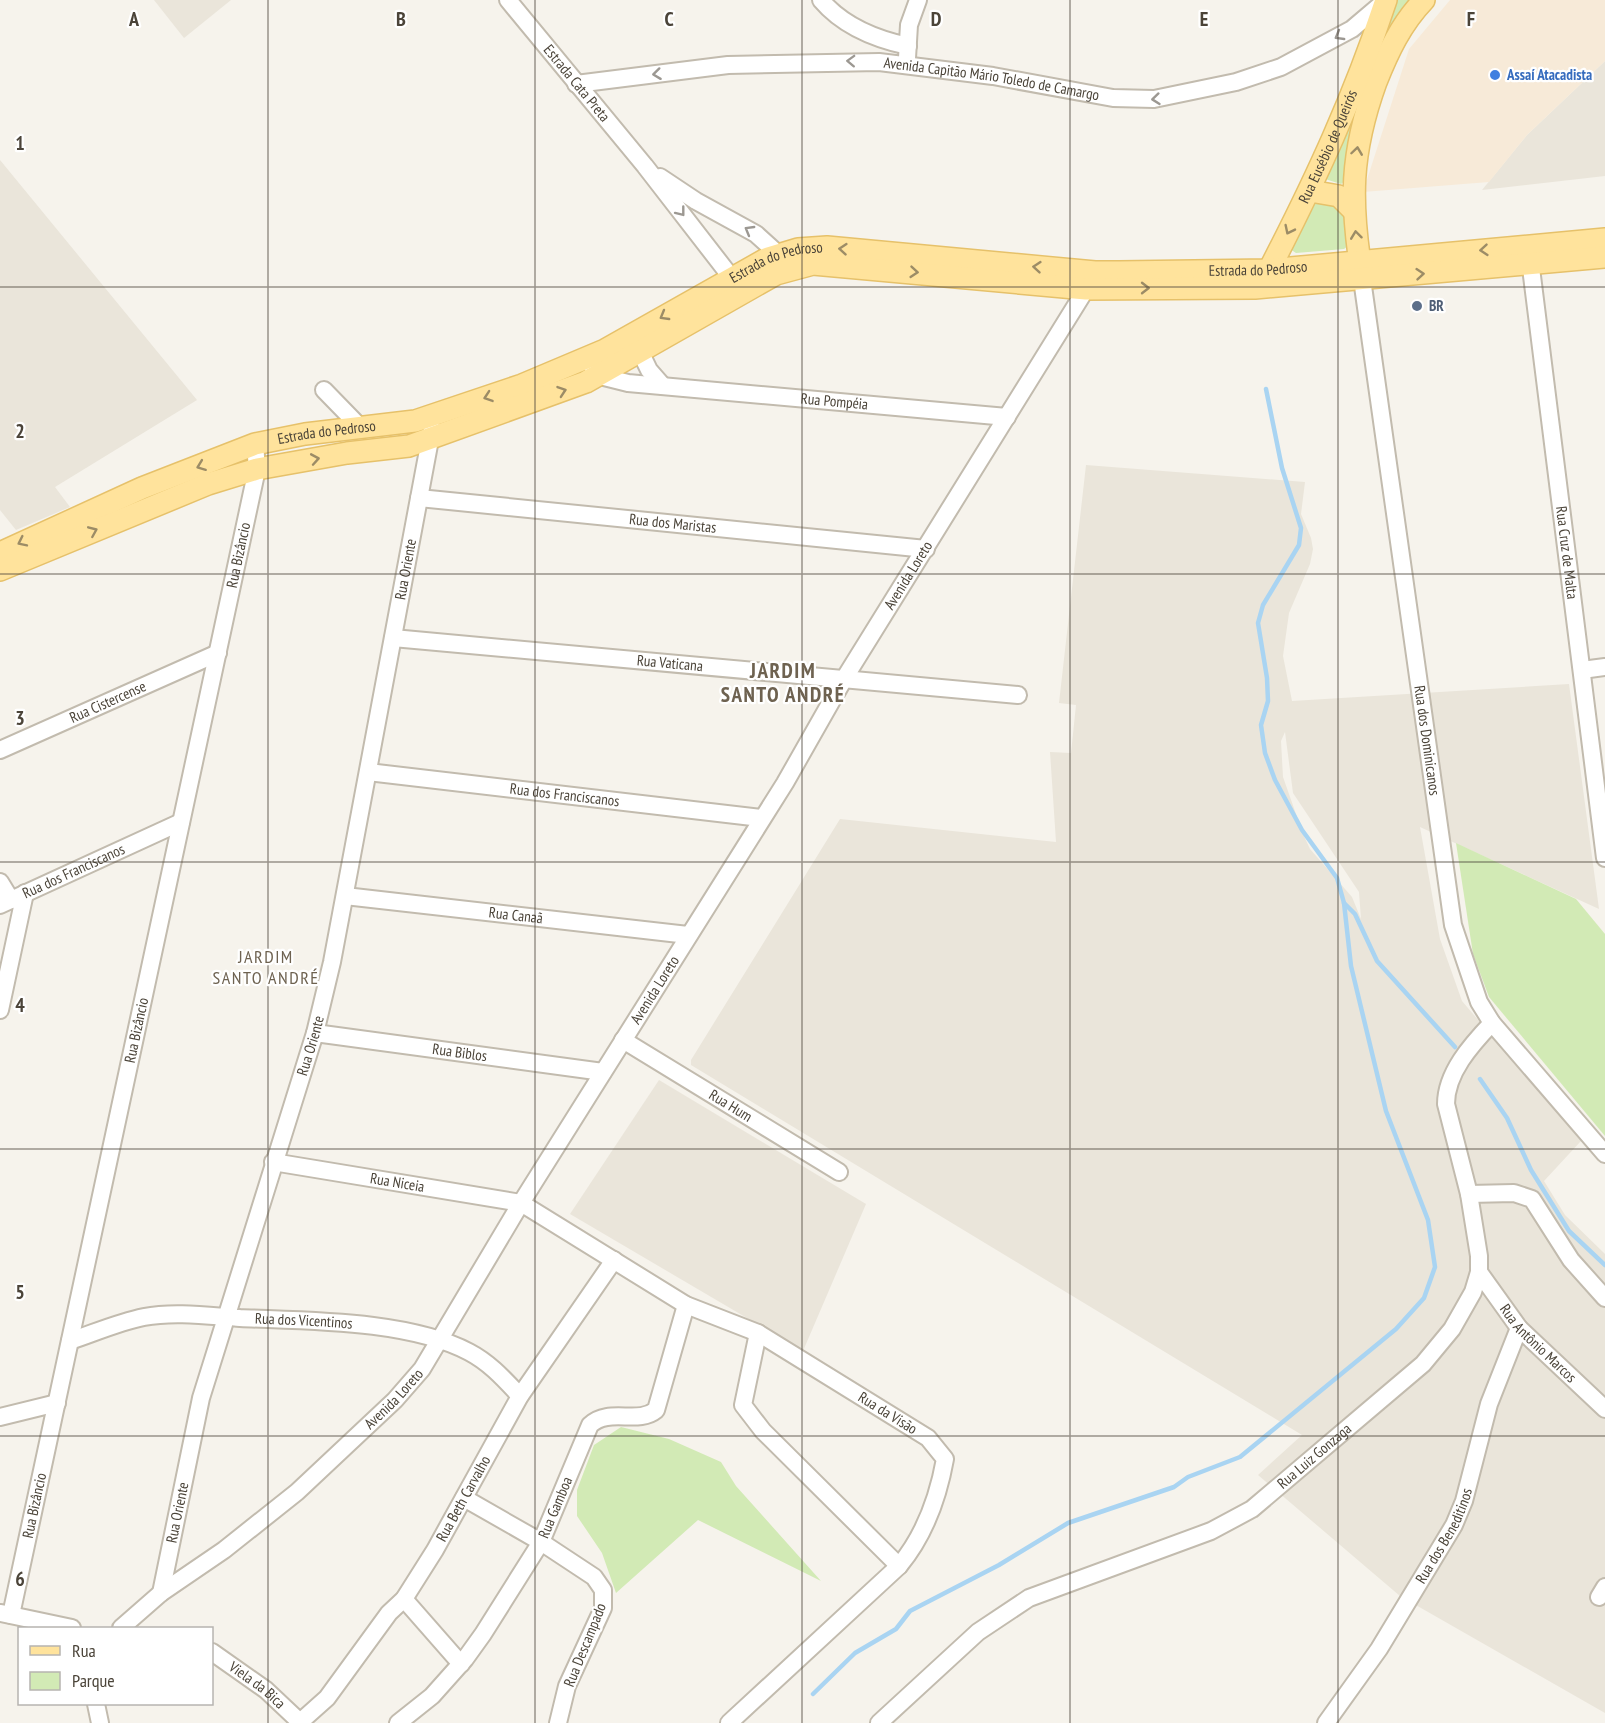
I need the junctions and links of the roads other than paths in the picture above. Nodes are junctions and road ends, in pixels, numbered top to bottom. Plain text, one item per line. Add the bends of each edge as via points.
1 (508, 0) edge
2 (821, 0) edge
3 (918, 0) edge
4 (1385, 0) edge
5 (1424, 0) edge
6 (908, 46) junction
7 (907, 64) junction
8 (576, 84) junction
9 (645, 166) junction
10 (1310, 191) junction
11 (1353, 210) junction
12 (727, 218) junction
13 (696, 232) junction
14 (1605, 239) edge
15 (1529, 255) junction
16 (1605, 257) edge
17 (777, 264) junction
18 (1361, 270) junction
19 (731, 277) junction
20 (1270, 279) junction
21 (1091, 280) junction
22 (751, 289) junction
23 (636, 343) junction
24 (585, 360) junction
25 (600, 376) junction
26 (663, 386) junction
27 (324, 390) dead end
28 (435, 416) junction
29 (1007, 417) junction
30 (360, 427) junction
31 (430, 440) junction
32 (255, 444) junction
33 (257, 469) junction
34 (419, 498) junction
35 (926, 549) junction
36 (0, 553) edge
37 (0, 570) edge
38 (393, 638) junction
39 (218, 653) junction
40 (1605, 667) edge
41 (1582, 670) junction
42 (844, 679) junction
43 (1018, 695) dead end
44 (0, 750) edge
45 (368, 772) junction
46 (762, 818) junction
47 (181, 822) junction
48 (1605, 858) edge
49 (0, 882) edge
50 (345, 896) junction
51 (12, 899) edge
52 (688, 935) junction
53 (0, 1010) edge
54 (1492, 1023) junction
55 (315, 1034) junction
56 (623, 1040) junction
57 (603, 1072) junction
58 (1605, 1154) edge
59 (273, 1162) junction
60 (838, 1172) dead end
61 (1468, 1194) junction
62 (520, 1203) junction
63 (614, 1260) junction
64 (1479, 1272) junction
65 (1605, 1298) edge
66 (686, 1305) junction
67 (226, 1317) junction
68 (1518, 1328) junction
69 (758, 1333) junction
70 (438, 1340) junction
71 (70, 1341) junction
72 (520, 1396) junction
73 (57, 1402) junction
74 (1605, 1409) edge
75 (0, 1417) edge
76 (464, 1498) junction
77 (541, 1542) junction
78 (899, 1566) junction
79 (161, 1593) junction
80 (404, 1599) junction
81 (6, 1614) edge
82 (63, 1627) edge
83 (123, 1627) edge
84 (213, 1653) edge
85 (461, 1664) junction
86 (96, 1705) edge
87 (100, 1723) edge
88 (299, 1723) edge
89 (398, 1723) edge
90 (558, 1723) edge
91 (729, 1723) edge
92 (879, 1723) edge
93 (1326, 1723) edge

1 - 8 street, Estrada Cata Preta
2 - 6 street via 846,23 884,41
3 - 6 street via 909,25
4 -> 7 street, Avenida Capitão Mário Toledo de Camargo via 1352,29 1281,67 1236,82 1154,99 1113,98
4 - 10 main road, Rua Eusébio de Queirós via 1349,105
11 -> 5 main road, Rua Eusébio de Queirós via 1356,154 1365,113 1393,42
6 - 7 street
7 -> 8 street, Avenida Capitão Mário Toledo de Camargo via 837,61 728,65
8 - 9 street, Estrada Cata Preta
9 - 12 street, Estrada Cata Preta
9 -> 13 street, Estrada Cata Preta
10 - 11 main road via 1339,196
10 -> 20 main road, Rua Eusébio de Queirós
18 -> 11 main road, Rua Eusébio de Queirós
12 - 13 street via 705,219
17 -> 12 street, Estrada Cata Preta via 769,243
13 - 19 street, Estrada Cata Preta
14 - 15 main road, Estrada do Pedroso
15 - 16 main road, Estrada do Pedroso
15 - 18 main road, Estrada do Pedroso
15 - 41 street, Rua Cruz de Malta
17 - 19 main road, Estrada do Pedroso
17 - 21 main road, Estrada do Pedroso
17 - 22 main road, Estrada do Pedroso
18 - 20 main road, Estrada do Pedroso
18 - 54 street, Rua dos Dominicanos via 1453,925 1479,1002
19 - 22 street, Estrada Cata Preta
19 -> 23 main road, Estrada do Pedroso
20 - 21 main road, Estrada do Pedroso
21 - 29 street, Avenida Loreto
22 - 23 main road, Estrada do Pedroso
23 - 24 main road, Estrada do Pedroso
23 - 25 main road, Estrada do Pedroso
23 - 26 street via 654,378
24 - 25 street
24 -> 28 main road, Estrada do Pedroso
25 - 26 street, Rua Pompéia
31 -> 25 main road, Estrada do Pedroso
26 - 29 street, Rua Pompéia
27 - 30 street
28 - 30 main road, Estrada do Pedroso
28 - 31 street, Rua Oriente
29 - 35 street, Avenida Loreto
30 - 32 main road, Estrada do Pedroso
33 -> 31 main road, Estrada do Pedroso via 409,447
31 - 34 street, Rua Oriente
32 - 33 street, Rua Bizâncio
32 -> 36 main road, Estrada do Pedroso via 142,488
37 -> 33 main road, Estrada do Pedroso via 161,502
33 - 39 street, Rua Bizâncio
34 - 35 street, Rua dos Maristas
34 - 38 street, Rua Oriente
35 - 42 street, Avenida Loreto
38 - 42 street, Rua Vaticana
38 - 45 street, Rua Oriente
39 - 44 street, Rua Cistercense
39 - 47 street, Rua Bizâncio
40 - 41 street
41 - 48 street, Rua Cruz de Malta
42 - 43 street, Rua Vaticana
42 - 46 street, Avenida Loreto
45 - 46 street, Rua dos Franciscanos
45 - 50 street, Rua Oriente
46 - 52 street, Avenida Loreto
47 - 51 street, Rua dos Franciscanos
47 - 71 street, Rua Bizâncio
49 - 51 street
50 - 52 street, Rua Canaã
50 - 55 street, Rua Oriente
51 - 53 street
52 - 56 street, Avenida Loreto
54 - 58 street, Rua dos Dominicanos
54 - 61 street, Rua Luiz Gonzaga via 1450,1078 1446,1090
55 - 57 street, Rua Biblos
55 - 59 street, Rua Oriente
56 - 57 street, Avenida Loreto
56 - 60 street, Rua Hum
57 - 62 street, Avenida Loreto
59 - 62 street, Rua Niceia
59 - 67 street, Rua Oriente
61 - 64 street, Rua Luiz Gonzaga
61 - 65 street via 1514,1193 1532,1199 1571,1260
62 - 63 street, Rua da Visão
62 - 70 street, Avenida Loreto
63 - 66 street, Rua da Visão
63 - 72 street, Rua Beth Carvalho
64 - 68 street, Rua Antônio Marcos
64 - 92 street, Rua Luiz Gonzaga via 1473,1292 1452,1329 1423,1364 1252,1509 1211,1531 1029,1598 978,1632
66 - 69 street, Rua da Visão
66 - 77 street, Rua Gamboa via 656,1410 646,1415 604,1416 590,1425
67 - 70 street, Rua dos Vicentinos via 337,1323
67 - 71 street, Rua dos Vicentinos via 145,1317
67 - 79 street, Rua Oriente via 201,1398
68 - 74 street, Rua Antônio Marcos
68 - 93 street, Rua dos Beneditinos via 1489,1404 1454,1525 1379,1648
69 - 78 street via 743,1405 763,1431
69 - 78 street, Rua da Visão via 928,1438 945,1460 939,1492 913,1549
70 - 72 street, Rua dos Vicentinos via 483,1361
70 - 79 street, Avenida Loreto via 422,1369 395,1400 305,1485 224,1550
71 - 73 street, Rua Bizâncio
72 - 76 street, Rua Beth Carvalho
73 - 75 street
73 - 81 street, Rua Bizâncio
76 - 77 street, Rua Descampado
76 - 80 street, Rua Beth Carvalho
77 - 85 street, Rua Gamboa
77 - 90 street, Rua Descampado via 594,1577 605,1597 567,1686
78 - 91 street, Rua da Visão
79 - 83 street, Avenida Loreto
80 - 85 street
80 - 88 street, Rua Beth Carvalho via 389,1613 327,1698
81 - 82 street
84 - 88 street, Viela da Bica via 266,1690
85 - 89 street, Rua Gamboa via 432,1696
86 - 87 street

